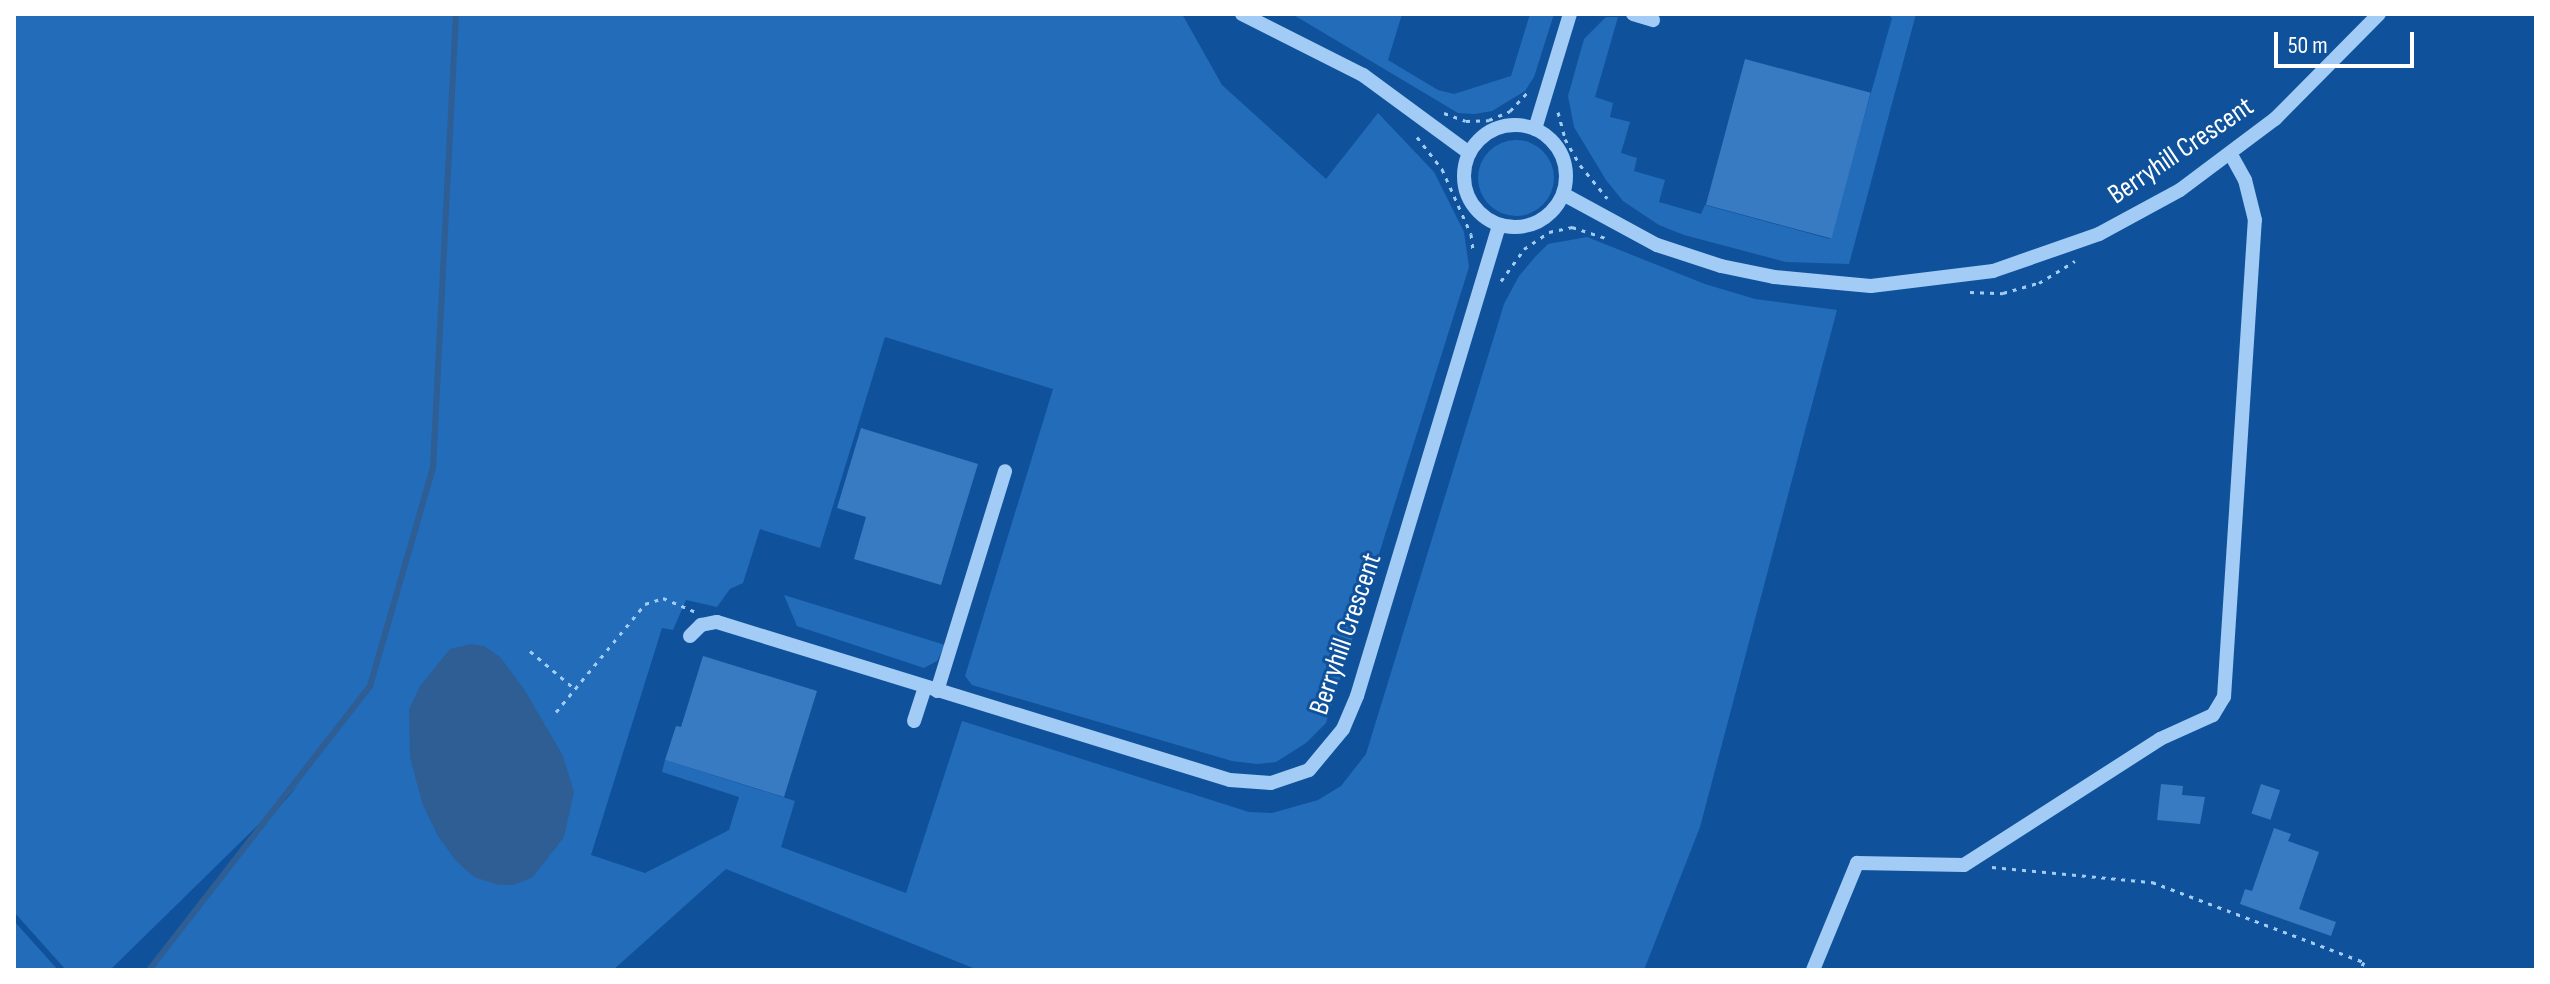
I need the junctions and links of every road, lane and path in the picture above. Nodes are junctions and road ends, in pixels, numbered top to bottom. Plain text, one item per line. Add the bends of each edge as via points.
1 (1242, 14) edge
2 (1570, 14) edge
3 (1633, 14) edge
4 (2379, 14) edge
5 (1653, 20) dead end
6 (1535, 81) dead end
7 (1559, 100) dead end
8 (1440, 110) dead end
9 (1535, 129) junction
10 (1415, 135) dead end
11 (1469, 153) junction
12 (2231, 155) junction
13 (1563, 194) junction
14 (1611, 202) dead end
15 (1499, 225) junction
16 (1609, 239) dead end
17 (2080, 258) dead end
18 (1474, 260) dead end
19 (1963, 292) dead end
20 (1478, 294) junction
21 (1005, 471) dead end
22 (717, 622) junction
23 (690, 636) dead end
24 (530, 651) dead end
25 (575, 689) junction
26 (931, 689) junction
27 (556, 712) dead end
28 (914, 721) dead end
29 (1964, 865) junction
30 (1813, 970) edge
31 (2360, 970) edge

1 - 11 street via 1363,75
2 - 9 street
3 - 5 street
4 - 12 street, Berryhill Crescent via 2319,78
6 - 8 path via 1518,104 1489,120 1466,121
7 - 14 path via 1565,139
9 - 11 street via 1505,126 1491,131
9 - 13 street via 1548,138 1564,164
10 - 18 path via 1433,155 1459,206 1471,234
11 - 15 street via 1464,170 1471,204
12 - 13 street, Berryhill Crescent via 2130,218 2028,261 1960,277 1871,286 1774,277 1688,257 1615,226
12 - 29 street via 2245,180 2255,220 2224,697 2213,715 2160,739
13 - 15 street via 1544,219 1530,225
15 - 20 street, Berryhill Crescent
16 - 20 path via 1572,227 1549,232 1512,262 1494,299
17 - 19 path via 2039,283 2003,293
20 - 26 street, Berryhill Crescent via 1357,696 1343,729 1309,770 1271,783 1230,780
21 - 26 street
22 - 23 street via 701,625
22 - 25 path via 672,600 645,604
22 - 26 street, Berryhill Crescent
24 - 25 path
25 - 27 path
26 - 28 street
29 - 30 street via 1857,863
29 - 31 path via 2152,882 2364,962

